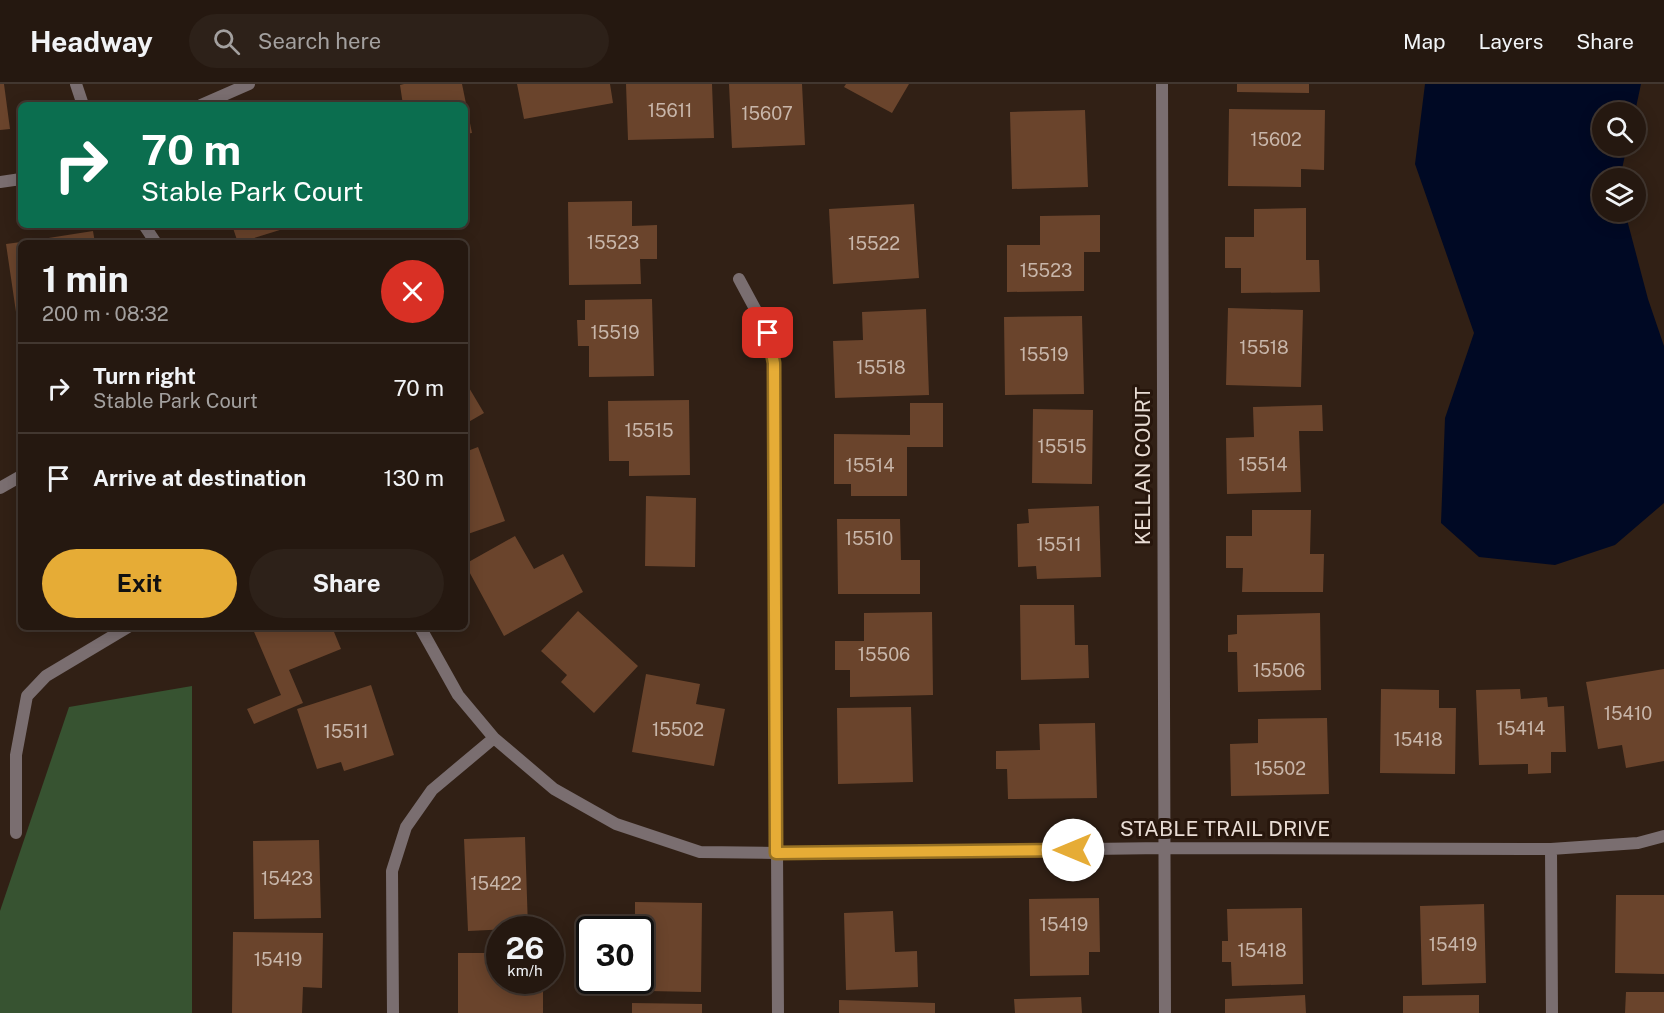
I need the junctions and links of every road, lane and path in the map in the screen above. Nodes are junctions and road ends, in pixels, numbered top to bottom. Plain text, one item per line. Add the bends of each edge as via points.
1 (76, 84) edge
2 (249, 84) edge
3 (1162, 84) edge
4 (82, 102) edge
5 (208, 102) edge
6 (18, 180) edge
7 (0, 182) edge
8 (739, 279) dead end
9 (18, 478) edge
10 (0, 488) edge
11 (123, 630) edge
12 (422, 630) edge
13 (494, 738) junction
14 (16, 833) dead end
15 (1664, 836) edge
16 (1164, 849) junction
17 (1551, 849) junction
18 (776, 853) junction
19 (393, 1013) edge
20 (778, 1013) edge
21 (1165, 1013) edge
22 (1552, 1013) edge

1 - 4 street
2 - 5 street
3 - 16 street, KELLAN COURT
6 - 7 street
8 - 18 street via 768,333 774,363
9 - 10 street
11 - 14 street via 46,676 27,696 16,755
12 - 13 street, STABLE TRAIL DRIVE via 458,695
13 - 18 street, STABLE TRAIL DRIVE via 554,789 616,824 700,852
13 - 19 street via 432,790 406,827 392,871
15 - 17 street, STABLE TRAIL DRIVE via 1638,843
16 - 17 street, STABLE TRAIL DRIVE
16 - 18 street, STABLE TRAIL DRIVE
16 - 21 street, KELLAN COURT
17 - 22 street
18 - 20 street

